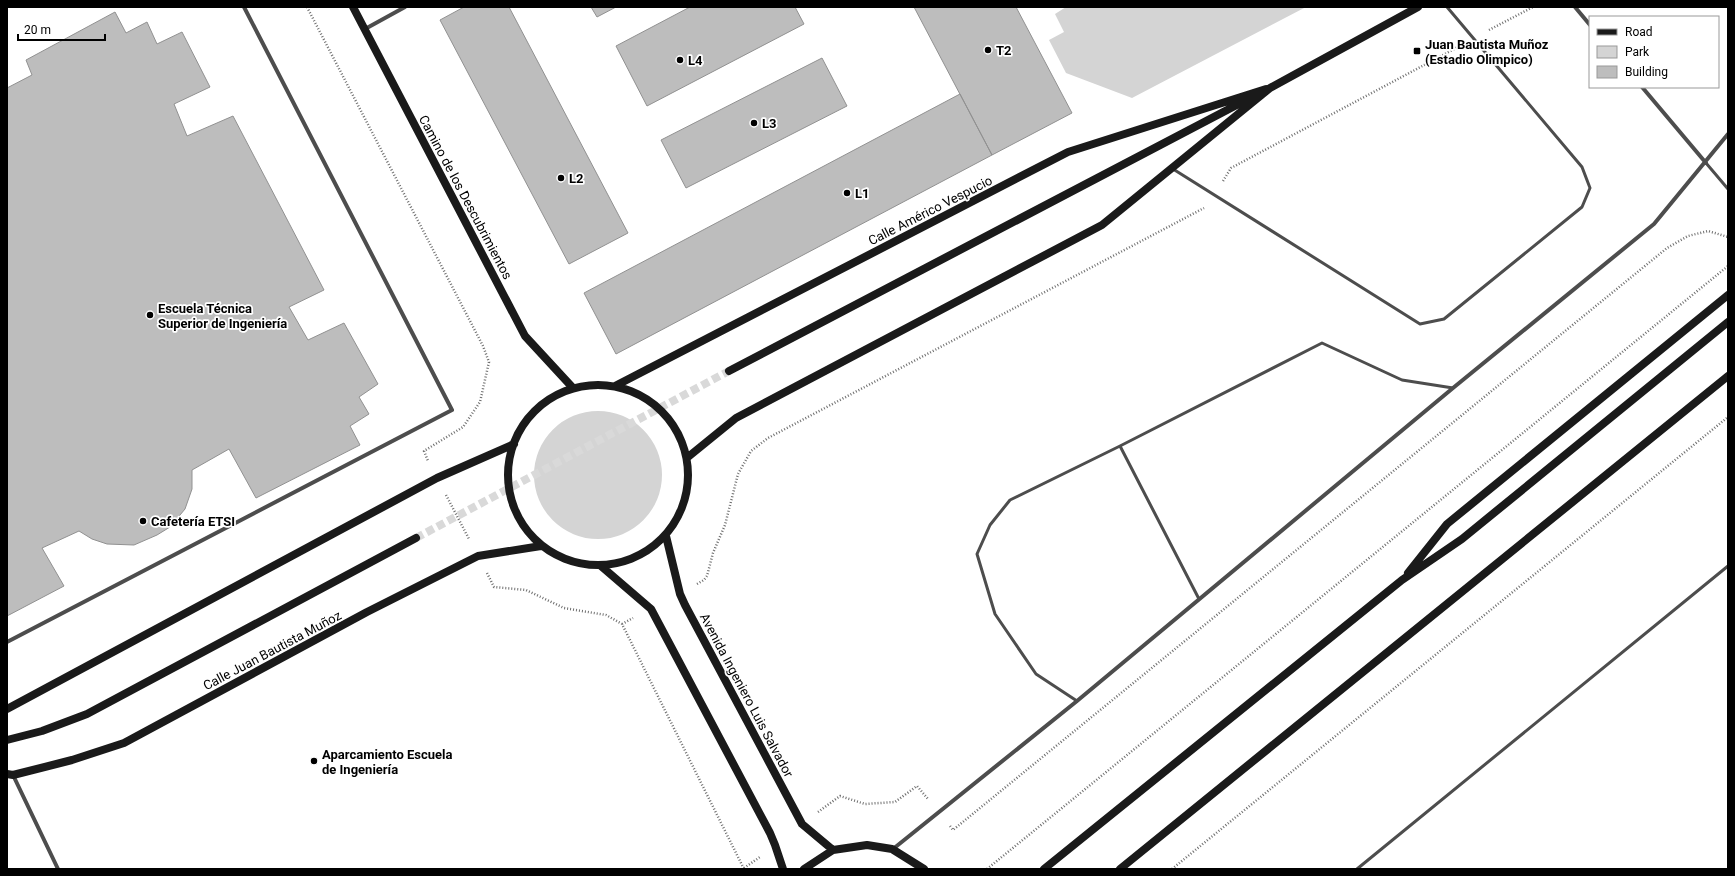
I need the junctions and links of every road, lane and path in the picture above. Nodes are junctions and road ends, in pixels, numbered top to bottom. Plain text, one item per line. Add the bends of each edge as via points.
1 (244, 7) edge
2 (307, 7) edge
3 (353, 7) edge
4 (405, 7) edge
5 (1418, 7) edge
6 (1447, 7) edge
7 (1533, 7) edge
8 (1575, 7) edge
9 (1589, 24) edge
10 (365, 29) junction
11 (1488, 31) dead end
12 (1460, 46) dead end
13 (1270, 88) junction
14 (1643, 88) edge
15 (1728, 134) edge
16 (1706, 163) junction
17 (1172, 168) junction
18 (1224, 178) dead end
19 (1728, 189) edge
20 (1207, 206) dead end
21 (1728, 237) edge
22 (1728, 266) edge
23 (1728, 295) edge
24 (1728, 322) edge
25 (729, 372) tunnel mouth
26 (1728, 376) edge
27 (615, 386) junction
28 (573, 388) junction
29 (1453, 388) junction
30 (1728, 417) edge
31 (514, 444) junction
32 (1120, 446) junction
33 (688, 457) junction
34 (431, 467) dead end
35 (443, 489) dead end
36 (666, 536) junction
37 (416, 538) tunnel mouth
38 (472, 544) dead end
39 (541, 546) junction
40 (601, 566) junction
41 (1728, 566) edge
42 (486, 571) dead end
43 (1402, 580) junction
44 (692, 587) dead end
45 (1199, 599) junction
46 (7, 642) edge
47 (1077, 701) junction
48 (7, 709) edge
49 (7, 740) edge
50 (10, 774) edge
51 (928, 799) dead end
52 (826, 806) dead end
53 (953, 830) dead end
54 (892, 849) junction
55 (833, 850) junction
56 (758, 858) dead end
57 (58, 869) edge
58 (744, 869) edge
59 (783, 869) edge
60 (804, 869) edge
61 (924, 869) edge
62 (987, 869) edge
63 (1044, 869) edge
64 (1120, 869) edge
65 (1172, 869) edge
66 (1357, 869) edge

1 - 46 street via 452,410
2 - 34 path via 484,346 489,362 480,402 463,427 424,451
3 - 10 street, Camino de los Descubrimientos
4 - 10 street
5 - 13 street, Calle Américo Vespucio
6 - 17 lane via 1582,167 1590,188 1582,207 1444,319 1420,324
7 - 11 path
8 - 9 street
10 - 28 street, Camino de los Descubrimientos via 525,336
12 - 18 path via 1231,168
13 - 17 street, Calle Américo Vespucio
13 - 25 street
13 - 27 street, Calle Américo Vespucio via 1068,152
14 - 16 street
15 - 16 street
16 - 19 lane
16 - 29 street via 1654,224
17 - 33 street, Calle Américo Vespucio via 1102,225 736,418
20 - 44 path via 768,438 751,451 738,474 725,525 712,553 707,576
21 - 53 path via 1708,231 1688,236 1667,248
22 - 62 path
23 - 43 street via 1447,524
24 - 43 street via 1462,539
26 - 64 street
27 - 28 street via 594,384
27 - 33 street via 648,399 674,424
28 - 31 street via 548,400 527,419
29 - 32 lane via 1402,380 1322,343
29 - 45 street
30 - 65 path
31 - 39 street via 508,471 510,499 522,525
31 - 48 street via 437,478
32 - 45 lane
32 - 47 lane via 1010,500 990,525 977,554 995,614 1036,674
33 - 36 street via 689,485 682,512
35 - 38 path
36 - 40 street via 636,558
36 - 55 street, Avenida Ingeniero Luis Salvador via 685,605 802,824
37 - 49 street via 87,714 42,731
39 - 40 street via 559,558 579,564
39 - 50 street, Calle Juan Bautista Muñoz via 478,556 367,612 124,742 72,760
40 - 59 street via 651,609 770,833
41 - 66 lane
42 - 58 path via 494,587 526,590 564,608 606,615 622,624
43 - 63 street
45 - 47 street
47 - 54 street
50 - 57 street
51 - 52 path via 917,786 895,802 865,804 840,796
54 - 55 street via 867,845
54 - 61 street
55 - 60 street
56 - 58 path

